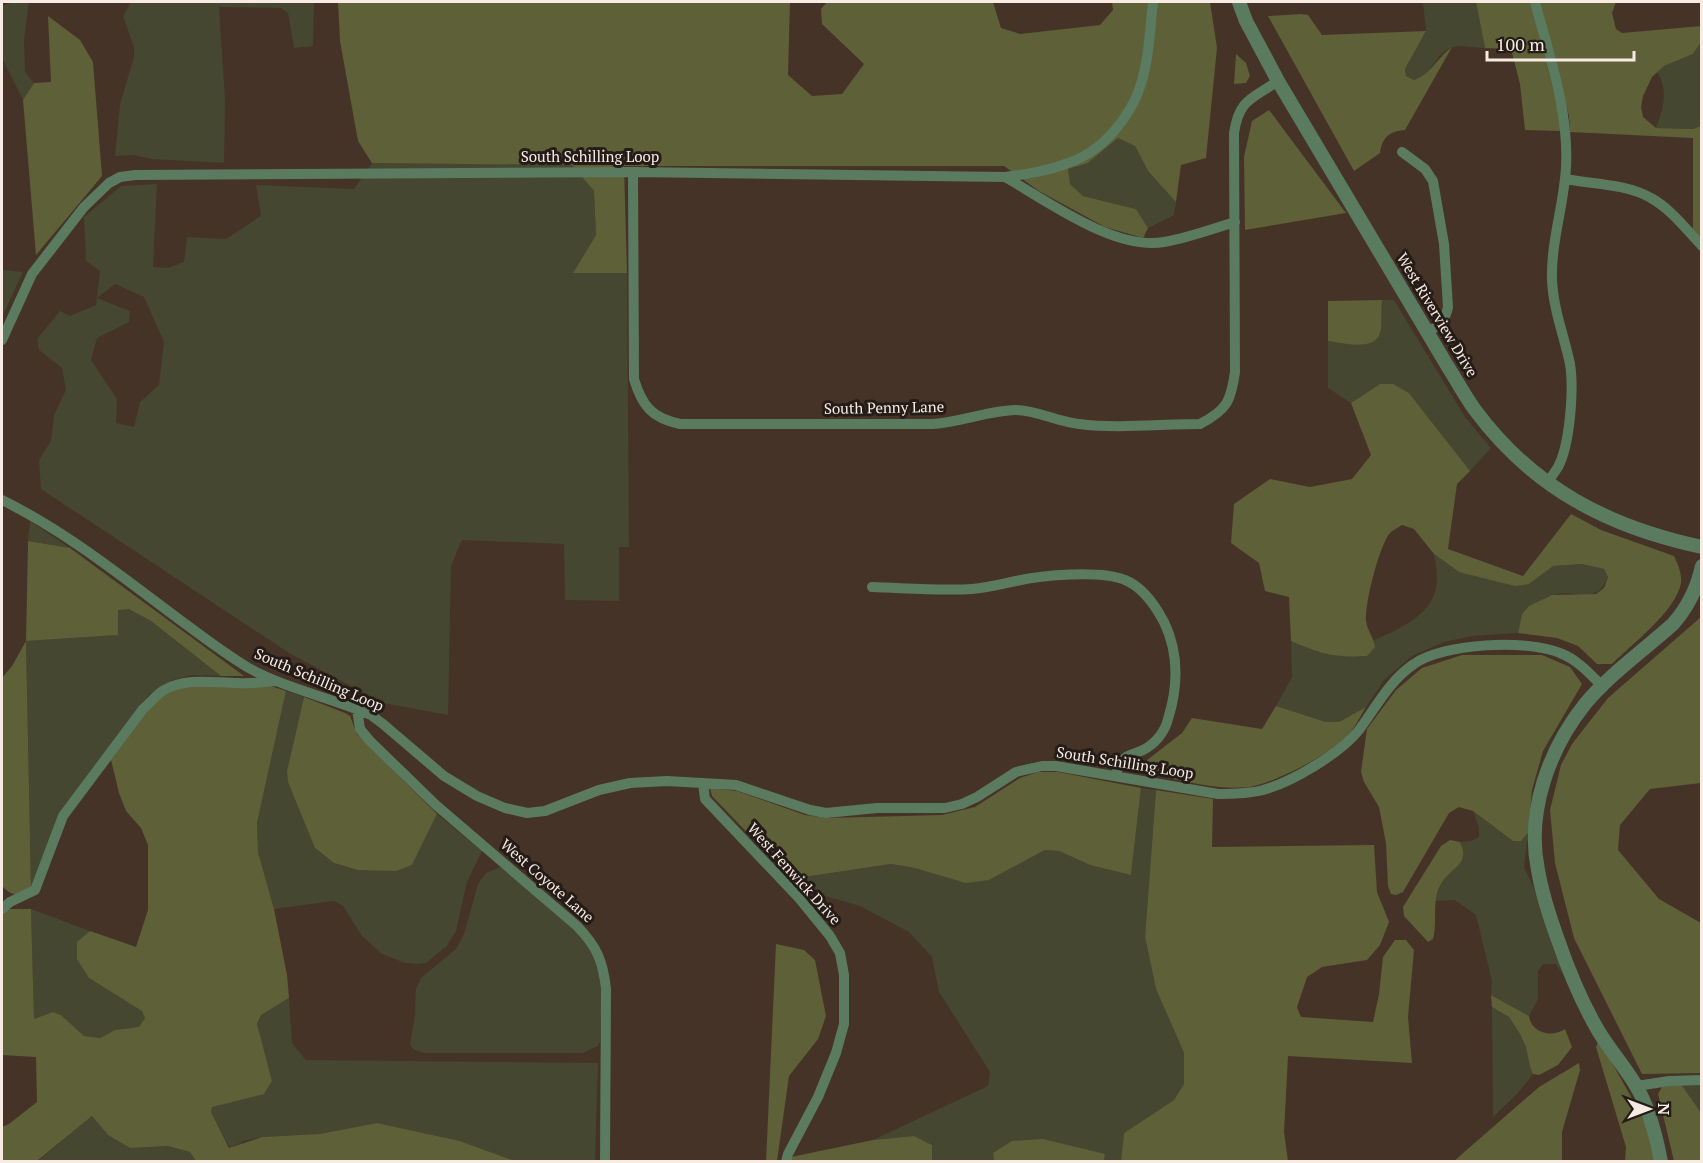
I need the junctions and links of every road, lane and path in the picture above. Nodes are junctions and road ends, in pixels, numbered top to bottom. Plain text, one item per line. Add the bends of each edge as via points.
1 (1153, 2) edge
2 (1239, 2) edge
3 (1535, 2) edge
4 (1278, 81) junction
5 (1402, 152) dead end
6 (633, 171) junction
7 (1005, 177) junction
8 (1565, 179) junction
9 (1235, 222) junction
10 (1701, 246) edge
11 (1428, 333) junction
12 (2, 340) edge
13 (1548, 482) junction
14 (2, 500) edge
15 (1701, 547) edge
16 (1701, 566) edge
17 (872, 587) dead end
18 (1701, 596) edge
19 (1673, 624) junction
20 (276, 681) junction
21 (1603, 687) junction
22 (357, 710) junction
23 (1116, 776) junction
24 (703, 783) junction
25 (4, 902) edge
26 (1701, 1080) edge
27 (1636, 1086) junction
28 (605, 1161) edge
29 (786, 1161) edge
30 (1661, 1161) edge

1 - 7 street, South Schilling Loop via 1141,85 1111,134 1071,163
2 - 4 street, West Riverview Drive
3 - 8 street via 1564,119
4 - 9 street, South Penny Lane via 1248,99 1236,121
4 - 11 street, West Riverview Drive
5 - 11 street via 1425,169 1433,181 1444,244 1448,308 1442,322
6 - 7 street, South Schilling Loop
6 - 9 street, South Penny Lane via 634,379 640,398 652,413 680,424 933,424 1017,410 1076,424 1200,424 1220,412 1232,394
6 - 12 street, South Schilling Loop via 120,177 84,207 36,269
7 - 9 street via 1102,231 1143,243 1163,243
8 - 10 street via 1650,197 1668,210
8 - 13 street via 1553,243 1552,280 1570,364 1570,400 1565,447
11 - 13 street, West Riverview Drive via 1475,410 1497,436
13 - 15 street, West Riverview Drive via 1602,516 1665,539
14 - 20 street, South Schilling Loop via 93,555 224,652
16 - 19 street via 1691,600
17 - 23 street via 972,589 1058,575 1103,575 1124,579 1144,592 1159,611 1174,652 1174,699 1167,723 1156,741 1127,756
18 - 19 street
19 - 21 street
20 - 22 street, South Schilling Loop
20 - 25 street via 191,682 164,690 154,698 63,816 35,891
21 - 23 street, South Schilling Loop via 1580,664 1543,647 1523,644 1459,648 1415,662 1386,690 1346,744 1282,783 1240,794 1218,794
21 - 27 street via 1586,703 1555,752 1539,798 1535,832 1537,869 1575,986 1599,1032
22 - 24 street, South Schilling Loop via 383,724 444,776 477,796 527,813 545,811 599,790 630,783
22 - 28 street, West Coyote Lane via 360,729 370,741 436,805 577,926 598,952 606,989
23 - 24 street, South Schilling Loop via 1041,766 1016,772 977,797 945,808 826,813 736,785
24 - 29 street, West Fenwick Drive via 705,799 799,898 840,953 844,1024 818,1097
26 - 27 street
27 - 30 street via 1654,1128

